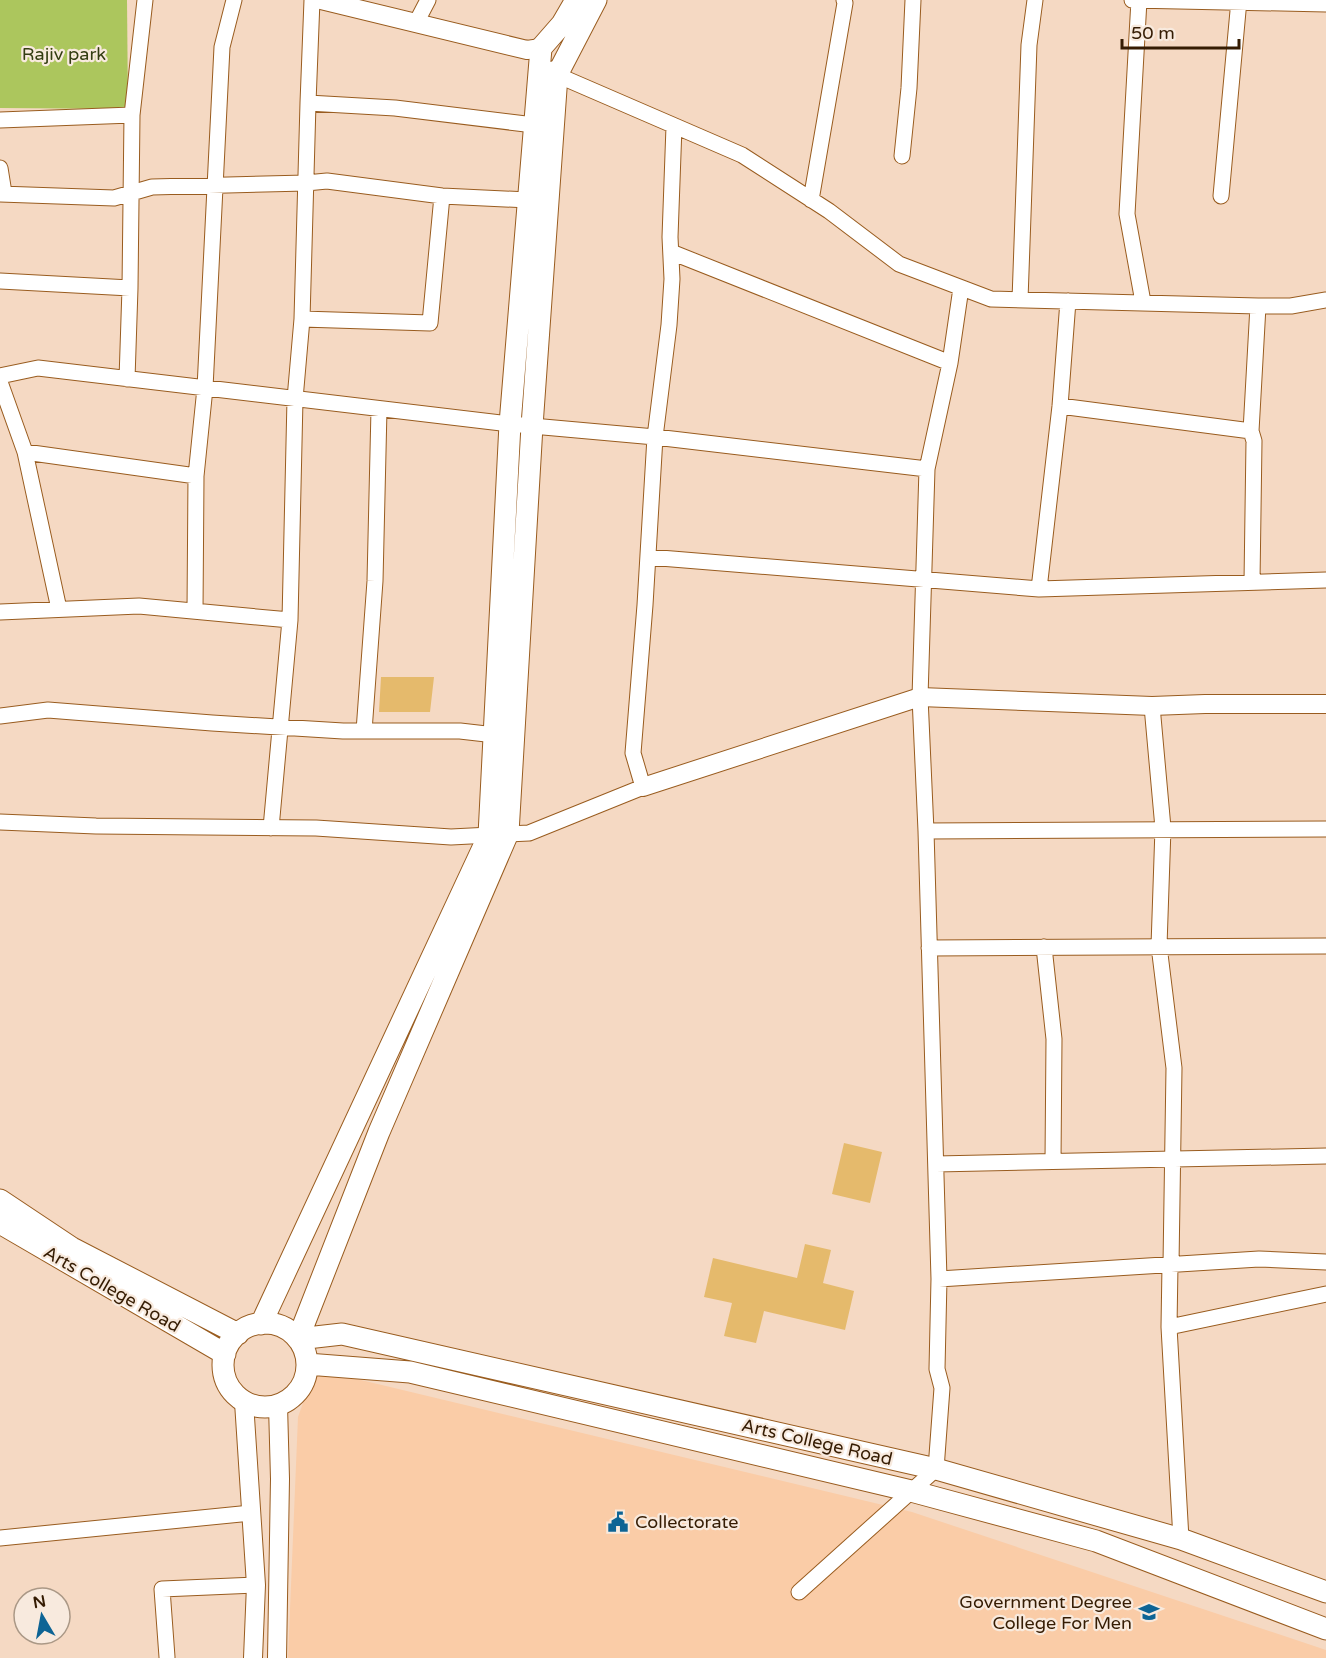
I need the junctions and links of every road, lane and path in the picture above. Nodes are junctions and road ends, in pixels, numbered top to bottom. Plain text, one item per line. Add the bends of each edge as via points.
1 (145, 0) edge
2 (234, 0) edge
3 (312, 0) edge
4 (321, 0) edge
5 (428, 0) edge
6 (576, 0) edge
7 (596, 0) edge
8 (844, 0) edge
9 (913, 0) edge
10 (1035, 0) edge
11 (1132, 0) edge
12 (1138, 0) edge
13 (1239, 1) edge
14 (348, 3) edge
15 (1326, 4) edge
16 (417, 23) junction
17 (541, 48) junction
18 (556, 75) junction
19 (308, 103) junction
20 (132, 115) junction
21 (0, 120) edge
22 (534, 125) junction
23 (674, 126) junction
24 (902, 156) dead end
25 (0, 168) edge
26 (306, 183) junction
27 (216, 186) junction
28 (2, 194) edge
29 (131, 194) junction
30 (442, 196) junction
31 (1221, 196) dead end
32 (528, 200) junction
33 (812, 200) junction
34 (671, 252) junction
35 (0, 281) edge
36 (130, 288) junction
37 (961, 288) junction
38 (1020, 300) junction
39 (1068, 300) junction
40 (1326, 300) edge
41 (1143, 302) junction
42 (1258, 306) junction
43 (302, 319) junction
44 (950, 363) junction
45 (0, 376) edge
46 (127, 379) junction
47 (0, 382) edge
48 (205, 388) junction
49 (296, 399) junction
50 (1060, 406) junction
51 (379, 409) junction
52 (510, 424) junction
53 (532, 426) junction
54 (1251, 431) junction
55 (655, 437) junction
56 (25, 452) junction
57 (927, 469) junction
58 (196, 476) junction
59 (648, 557) junction
60 (923, 579) junction
61 (1326, 580) edge
62 (1252, 582) junction
63 (1039, 589) junction
64 (59, 609) junction
65 (195, 611) junction
66 (0, 612) edge
67 (290, 620) junction
68 (920, 697) junction
69 (1326, 704) edge
70 (1152, 706) junction
71 (0, 716) edge
72 (280, 727) junction
73 (364, 731) junction
74 (495, 735) junction
75 (643, 787) junction
76 (0, 822) edge
77 (272, 828) junction
78 (1326, 829) edge
79 (1162, 830) junction
80 (926, 831) junction
81 (498, 834) junction
82 (1159, 946) junction
83 (1326, 946) edge
84 (1044, 947) junction
85 (928, 948) junction
86 (1326, 1156) edge
87 (1172, 1158) junction
88 (1053, 1161) junction
89 (936, 1164) junction
90 (0, 1200) edge
91 (0, 1223) edge
92 (1326, 1262) edge
93 (1170, 1264) junction
94 (939, 1279) junction
95 (1326, 1294) edge
96 (261, 1324) junction
97 (1169, 1328) junction
98 (238, 1334) junction
99 (298, 1339) junction
100 (225, 1354) junction
101 (307, 1364) junction
102 (244, 1402) junction
103 (278, 1405) junction
104 (936, 1469) junction
105 (911, 1491) junction
106 (251, 1513) junction
107 (0, 1538) edge
108 (1181, 1539) junction
109 (256, 1585) junction
110 (799, 1592) dead end
111 (1326, 1592) edge
112 (1326, 1629) edge
113 (167, 1657) edge
114 (253, 1658) edge
115 (277, 1658) edge

1 - 20 street
2 - 27 street via 222,47
3 - 19 street
4 - 14 street
5 - 16 street
6 - 17 main road
7 - 18 main road
8 - 33 street
9 - 24 street
10 - 38 street via 1029,45
11 - 12 street
12 - 13 street
12 - 41 street via 1127,214
13 - 15 street
13 - 31 street
14 - 16 street
16 - 17 street via 527,50
17 - 18 street
17 - 22 main road
18 - 23 street
18 - 53 main road
19 - 22 street via 395,108
19 - 26 street
20 - 21 street
20 - 29 street
22 - 32 main road
23 - 33 street via 742,155
23 - 34 street
25 - 28 street
26 - 27 street
26 - 30 street via 327,181
26 - 43 street
27 - 29 street via 152,187
27 - 48 street
28 - 29 street via 114,198
29 - 36 street
30 - 32 street
30 - 43 street via 430,323
32 - 52 main road
33 - 37 street via 899,264
34 - 44 street
34 - 55 street via 669,325
35 - 36 street
36 - 46 street
37 - 38 street via 991,299
37 - 44 street
38 - 39 street
39 - 41 street
39 - 50 street
40 - 42 street
41 - 42 street
42 - 54 street
43 - 49 street
44 - 57 street
45 - 46 street via 38,368
46 - 48 street
47 - 56 street
48 - 49 street
48 - 58 street
49 - 51 street
49 - 67 street
50 - 54 street
50 - 63 street
51 - 52 street
51 - 73 street via 375,581
52 - 53 street
52 - 74 main road
53 - 55 street
53 - 81 main road
54 - 62 street
55 - 57 street
55 - 59 street
56 - 58 street
56 - 64 street
57 - 60 street
58 - 65 street
59 - 60 street
59 - 75 street via 633,753
60 - 63 street
60 - 68 street
61 - 62 street
62 - 63 street
64 - 65 street via 139,606
64 - 66 street
65 - 67 street
67 - 72 street
68 - 70 street
68 - 75 street
68 - 80 street
69 - 70 street
70 - 79 street
71 - 72 street via 48,710
72 - 73 street
72 - 77 street
73 - 74 street
74 - 81 main road
75 - 81 street via 529,833
76 - 77 street
77 - 81 street via 451,837
78 - 79 street
79 - 80 street
79 - 82 street
80 - 85 street
81 - 96 main road
81 - 99 main road
82 - 83 street
82 - 84 street
82 - 87 street via 1174,1068
84 - 85 street
84 - 88 street via 1054,1039
85 - 89 street
86 - 87 street
87 - 88 street
87 - 93 street
88 - 89 street
89 - 94 street
90 - 98 main road via 72,1248
91 - 100 main road, Arts College Road
92 - 93 street via 1259,1259
93 - 94 street
93 - 97 street
94 - 104 street via 937,1369 942,1388
95 - 97 street
96 - 98 main road
96 - 99 main road via 281,1327
97 - 108 street
98 - 100 main road
99 - 101 main road
99 - 104 main road, Arts College Road via 342,1335
100 - 102 main road via 226,1382
101 - 103 main road via 300,1389
101 - 105 main road via 410,1372
102 - 103 main road via 255,1406
102 - 106 street
103 - 115 street
104 - 105 street
104 - 108 main road, Arts College Road
105 - 110 street
105 - 112 main road via 1095,1541
106 - 107 street
106 - 109 street
108 - 111 main road, Arts College Road
109 - 113 street via 162,1589
109 - 114 street

